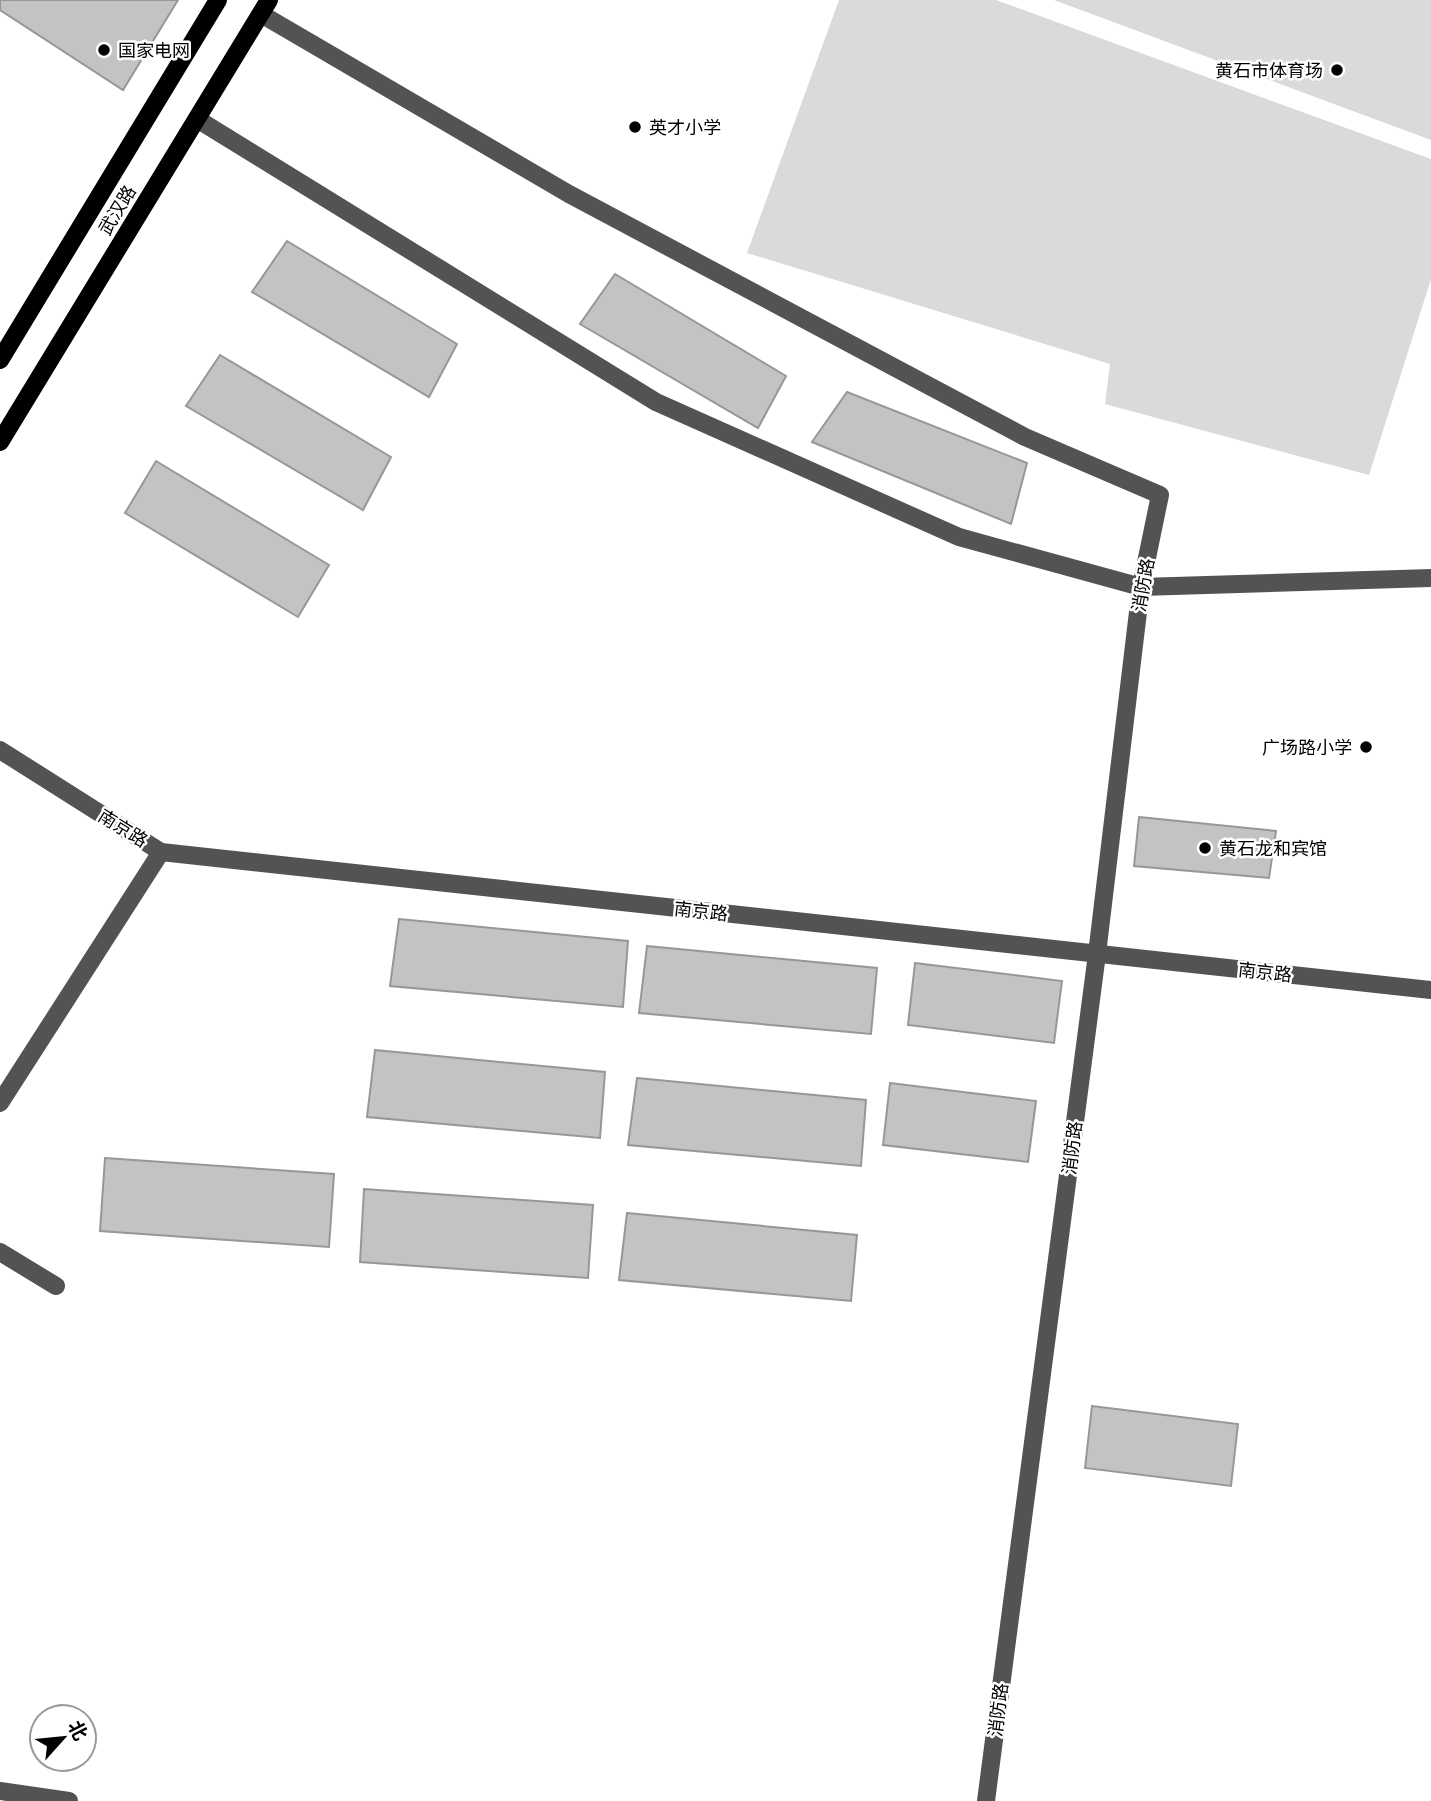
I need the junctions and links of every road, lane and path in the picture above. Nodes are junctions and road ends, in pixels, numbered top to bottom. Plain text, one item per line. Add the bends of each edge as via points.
1 (218, 0) edge
2 (265, 7) edge
3 (197, 119) junction
4 (0, 360) edge
5 (0, 442) edge
6 (1431, 578) edge
7 (1141, 587) junction
8 (0, 750) edge
9 (161, 852) junction
10 (1097, 954) junction
11 (1431, 990) edge
12 (0, 1102) edge
13 (0, 1252) edge
14 (56, 1286) dead end
15 (0, 1791) edge
16 (69, 1801) edge
17 (986, 1801) edge

1 - 4 main road, 武汉路
2 - 3 main road, 武汉路
2 - 7 street, 消防路 via 582,200 1025,437 1160,495
3 - 5 main road, 武汉路
3 - 7 street via 656,402 959,537
6 - 7 street
7 - 10 street, 消防路
8 - 9 street, 南京路
9 - 10 street, 南京路
9 - 12 street
10 - 11 street, 南京路
10 - 17 street, 消防路
13 - 14 street
15 - 16 street

